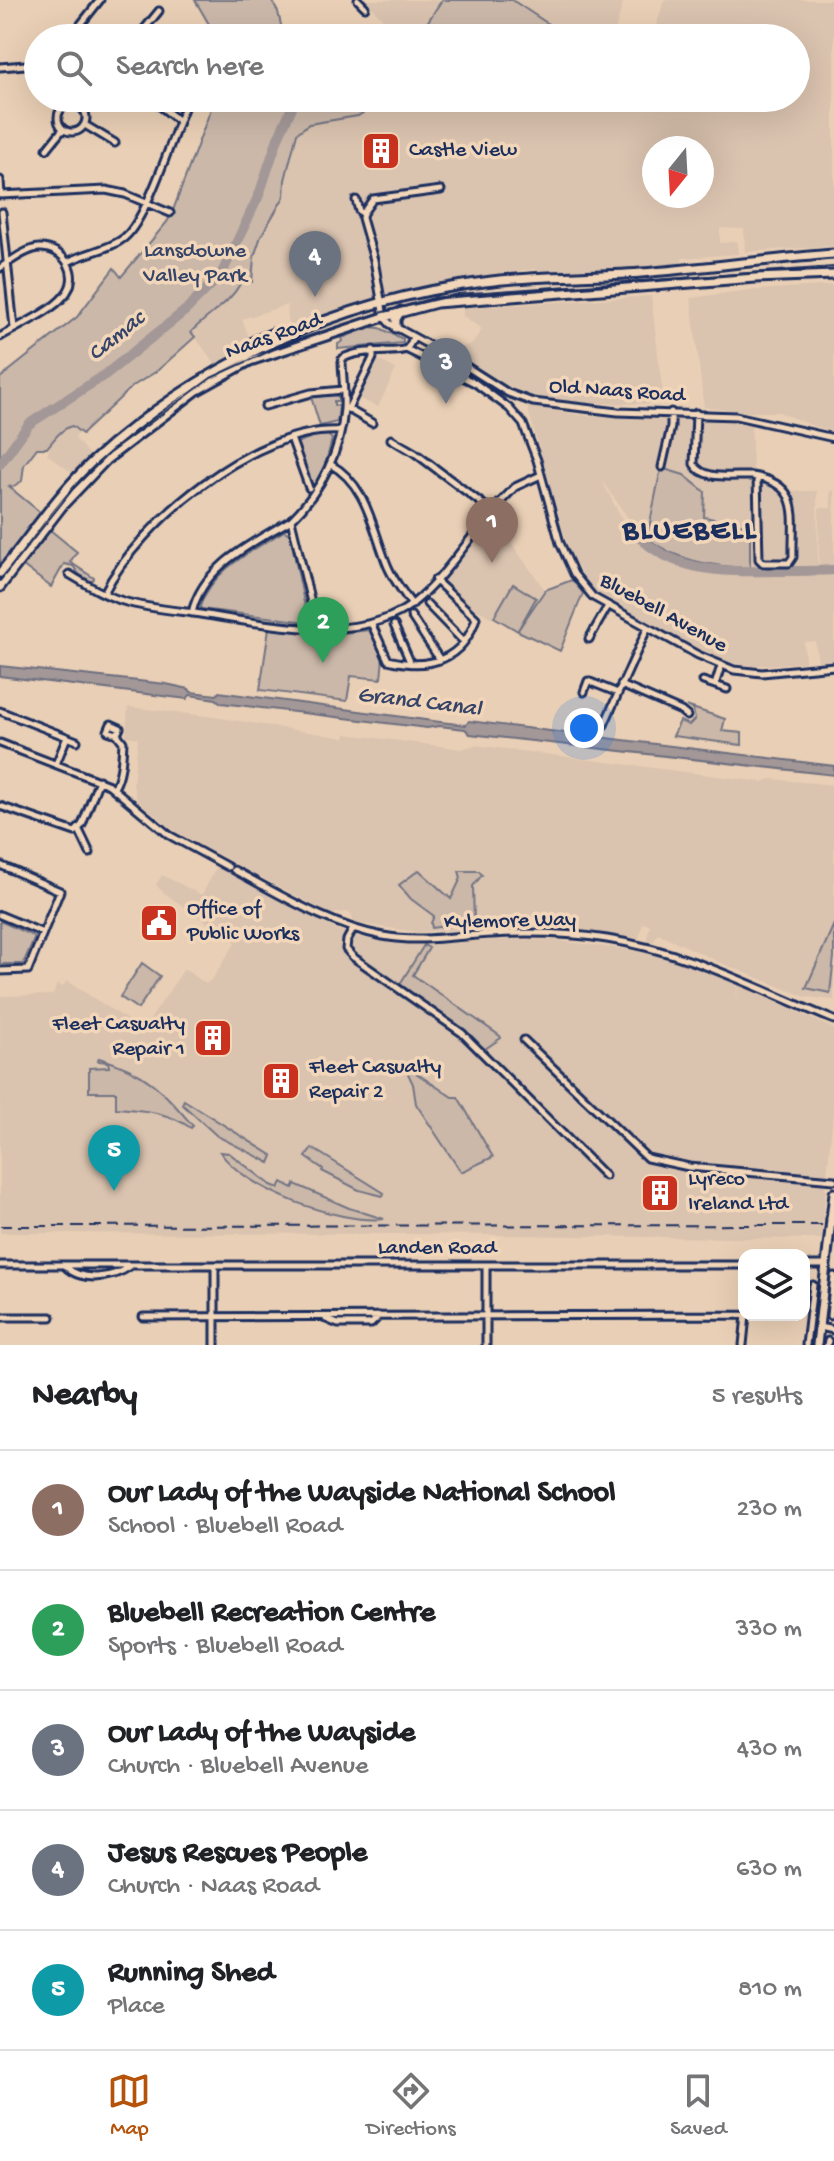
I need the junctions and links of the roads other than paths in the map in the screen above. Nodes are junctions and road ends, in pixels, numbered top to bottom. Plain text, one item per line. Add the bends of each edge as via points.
1 (100, 0) edge
2 (358, 0) edge
3 (365, 7) dead end
4 (159, 11) dead end
5 (81, 24) edge
6 (148, 24) edge
7 (24, 65) edge
8 (0, 67) edge
9 (61, 112) edge
10 (84, 112) edge
11 (168, 112) edge
12 (183, 112) edge
13 (179, 121) junction
14 (85, 125) junction
15 (63, 129) junction
16 (115, 143) dead end
17 (47, 149) dead end
18 (0, 180) edge
19 (441, 190) dead end
20 (0, 195) edge
21 (356, 200) dead end
22 (147, 202) junction
23 (2, 212) edge
24 (170, 213) dead end
25 (363, 213) junction
26 (834, 254) edge
27 (68, 262) junction
28 (3, 266) edge
29 (834, 275) edge
30 (381, 303) junction
31 (401, 311) junction
32 (384, 317) junction
33 (14, 328) junction
34 (396, 328) junction
35 (273, 332) dead end
36 (0, 337) edge
37 (413, 337) junction
38 (406, 349) junction
39 (257, 350) junction
40 (373, 350) junction
41 (469, 368) junction
42 (463, 376) junction
43 (343, 390) junction
44 (265, 406) dead end
45 (346, 409) junction
46 (671, 412) junction
47 (696, 413) junction
48 (372, 423) dead end
49 (340, 431) junction
50 (291, 438) junction
51 (834, 438) edge
52 (391, 439) dead end
53 (330, 464) junction
54 (662, 467) dead end
55 (541, 475) junction
56 (757, 477) junction
57 (309, 488) dead end
58 (492, 511) junction
59 (291, 520) junction
60 (0, 573) edge
61 (69, 574) dead end
62 (435, 580) junction
63 (0, 587) edge
64 (104, 593) junction
65 (427, 604) dead end
66 (412, 605) junction
67 (608, 606) junction
68 (192, 613) junction
69 (411, 616) dead end
70 (371, 623) junction
71 (394, 625) dead end
72 (314, 627) junction
73 (647, 629) junction
74 (589, 639) dead end
75 (464, 642) junction
76 (440, 660) junction
77 (411, 664) junction
78 (721, 666) junction
79 (834, 666) edge
80 (703, 681) dead end
81 (621, 685) junction
82 (715, 685) junction
83 (727, 689) dead end
84 (584, 692) dead end
85 (618, 693) junction
86 (0, 711) edge
87 (687, 716) dead end
88 (604, 725) dead end
89 (117, 734) dead end
90 (67, 737) junction
91 (77, 741) dead end
92 (0, 743) edge
93 (56, 764) junction
94 (99, 780) junction
95 (114, 788) junction
96 (0, 806) edge
97 (79, 830) junction
98 (90, 853) dead end
99 (0, 865) edge
100 (0, 915) edge
101 (353, 929) junction
102 (43, 933) junction
103 (0, 971) edge
104 (834, 1020) edge
105 (524, 1040) dead end
106 (605, 1176) dead end
107 (834, 1180) edge
108 (834, 1193) edge
109 (831, 1250) edge
110 (0, 1265) edge
111 (64, 1265) junction
112 (215, 1265) junction
113 (486, 1265) junction
114 (738, 1265) edge
115 (810, 1265) edge
116 (826, 1265) junction
117 (130, 1266) junction
118 (834, 1276) edge
119 (813, 1285) dead end
120 (821, 1306) junction
121 (831, 1307) junction
122 (738, 1315) edge
123 (486, 1316) junction
124 (830, 1316) dead end
125 (0, 1317) edge
126 (51, 1317) dead end
127 (143, 1317) dead end
128 (215, 1317) junction
129 (745, 1321) edge
130 (819, 1327) junction
131 (834, 1330) edge
132 (215, 1345) edge
133 (486, 1345) edge
134 (743, 1345) edge
135 (806, 1345) edge
136 (817, 1345) edge

1 - 5 street
2 - 3 street
4 - 6 street
7 - 8 street
9 - 15 street via 58,120
10 - 14 street
11 - 13 street
12 - 13 street
13 - 22 street
14 - 15 street via 75,132
14 - 16 street
15 - 17 street
18 - 20 street
19 - 25 street via 373,199
20 - 22 street via 106,190
21 - 25 street
22 - 24 street
22 - 27 street via 124,238
23 - 28 street
25 - 30 street
26 - 30 main road, Naas Road via 482,282
27 - 28 street via 52,250 38,248
27 - 33 street via 71,281 65,296
28 - 33 street
29 - 31 main road, Naas Road via 473,299
30 - 32 street
30 - 39 main road, Naas Road
31 - 32 main road, Naas Road
31 - 34 main road
32 - 34 street, Old Naas Road
32 - 63 main road, Naas Road via 254,360 193,393 93,472
33 - 36 street
34 - 37 street, Old Naas Road
35 - 39 street via 254,340
37 - 38 street
37 - 41 street, Old Naas Road
38 - 40 street, Bluebell Avenue
38 - 42 street, Bluebell Avenue
39 - 60 main road, Naas Road via 188,387 92,462
40 - 43 street, Bluebell Avenue via 344,356
40 - 45 street
41 - 42 street
41 - 46 street, Old Naas Road via 533,402
42 - 55 street, Bluebell Avenue via 495,396 523,424
43 - 44 street
43 - 45 street
45 - 48 street
45 - 49 street
46 - 47 street, Old Naas Road
46 - 54 street
47 - 51 street, Old Naas Road via 754,419
47 - 56 street via 697,470
49 - 50 street
49 - 53 street
50 - 57 street
50 - 64 street via 232,466 166,516 124,559
52 - 58 street
53 - 59 street via 315,494
53 - 66 street via 360,492 388,567
55 - 58 street via 515,487
55 - 67 street, Bluebell Avenue via 574,574 586,591
56 - 56 street via 778,483 791,500 789,563 759,560
58 - 62 street
59 - 68 street via 215,572 201,586
59 - 72 street
61 - 64 street
62 - 66 street
62 - 75 street via 475,615
64 - 68 street via 138,605
65 - 75 street
66 - 70 street
67 - 73 street, Bluebell Avenue
67 - 74 street
68 - 72 street
69 - 76 street
70 - 72 street
70 - 77 street via 387,659
71 - 77 street
73 - 78 street, Bluebell Avenue
73 - 81 street
75 - 76 street
76 - 77 street
78 - 79 street, Bluebell Avenue via 753,673
78 - 82 street
80 - 82 street
81 - 85 street
81 - 87 street
82 - 83 street
84 - 85 street via 588,681
85 - 88 street
86 - 90 street
89 - 95 street via 123,742
90 - 91 street
90 - 93 street
92 - 93 street, Kylemore Way
93 - 94 street, Kylemore Way
94 - 95 street, Kylemore Way
94 - 97 street
95 - 101 street, Kylemore Way via 169,835
96 - 97 street
97 - 98 street
99 - 102 street via 60,891
100 - 102 street
101 - 104 street, Kylemore Way via 407,939 526,933 620,941 713,967
101 - 106 street via 346,949 353,957 462,1033
102 - 103 street via 27,970
105 - 107 street via 647,1158 689,1167
108 - 109 main road, bridge
109 - 116 main road
110 - 111 street, Landen Road
111 - 117 street, Landen Road
111 - 117 street, Landen Road via 97,1277
112 - 113 street, Landen Road
112 - 117 street, Landen Road
112 - 128 street
113 - 114 street, Landen Road
113 - 123 street
115 - 116 street
116 - 120 main road
118 - 121 street
119 - 135 street
120 - 121 street
120 - 130 main road
121 - 124 street
122 - 123 street
123 - 128 street
123 - 133 street
125 - 126 street
127 - 128 street
128 - 132 street
129 - 134 street
130 - 131 street
130 - 136 main road

